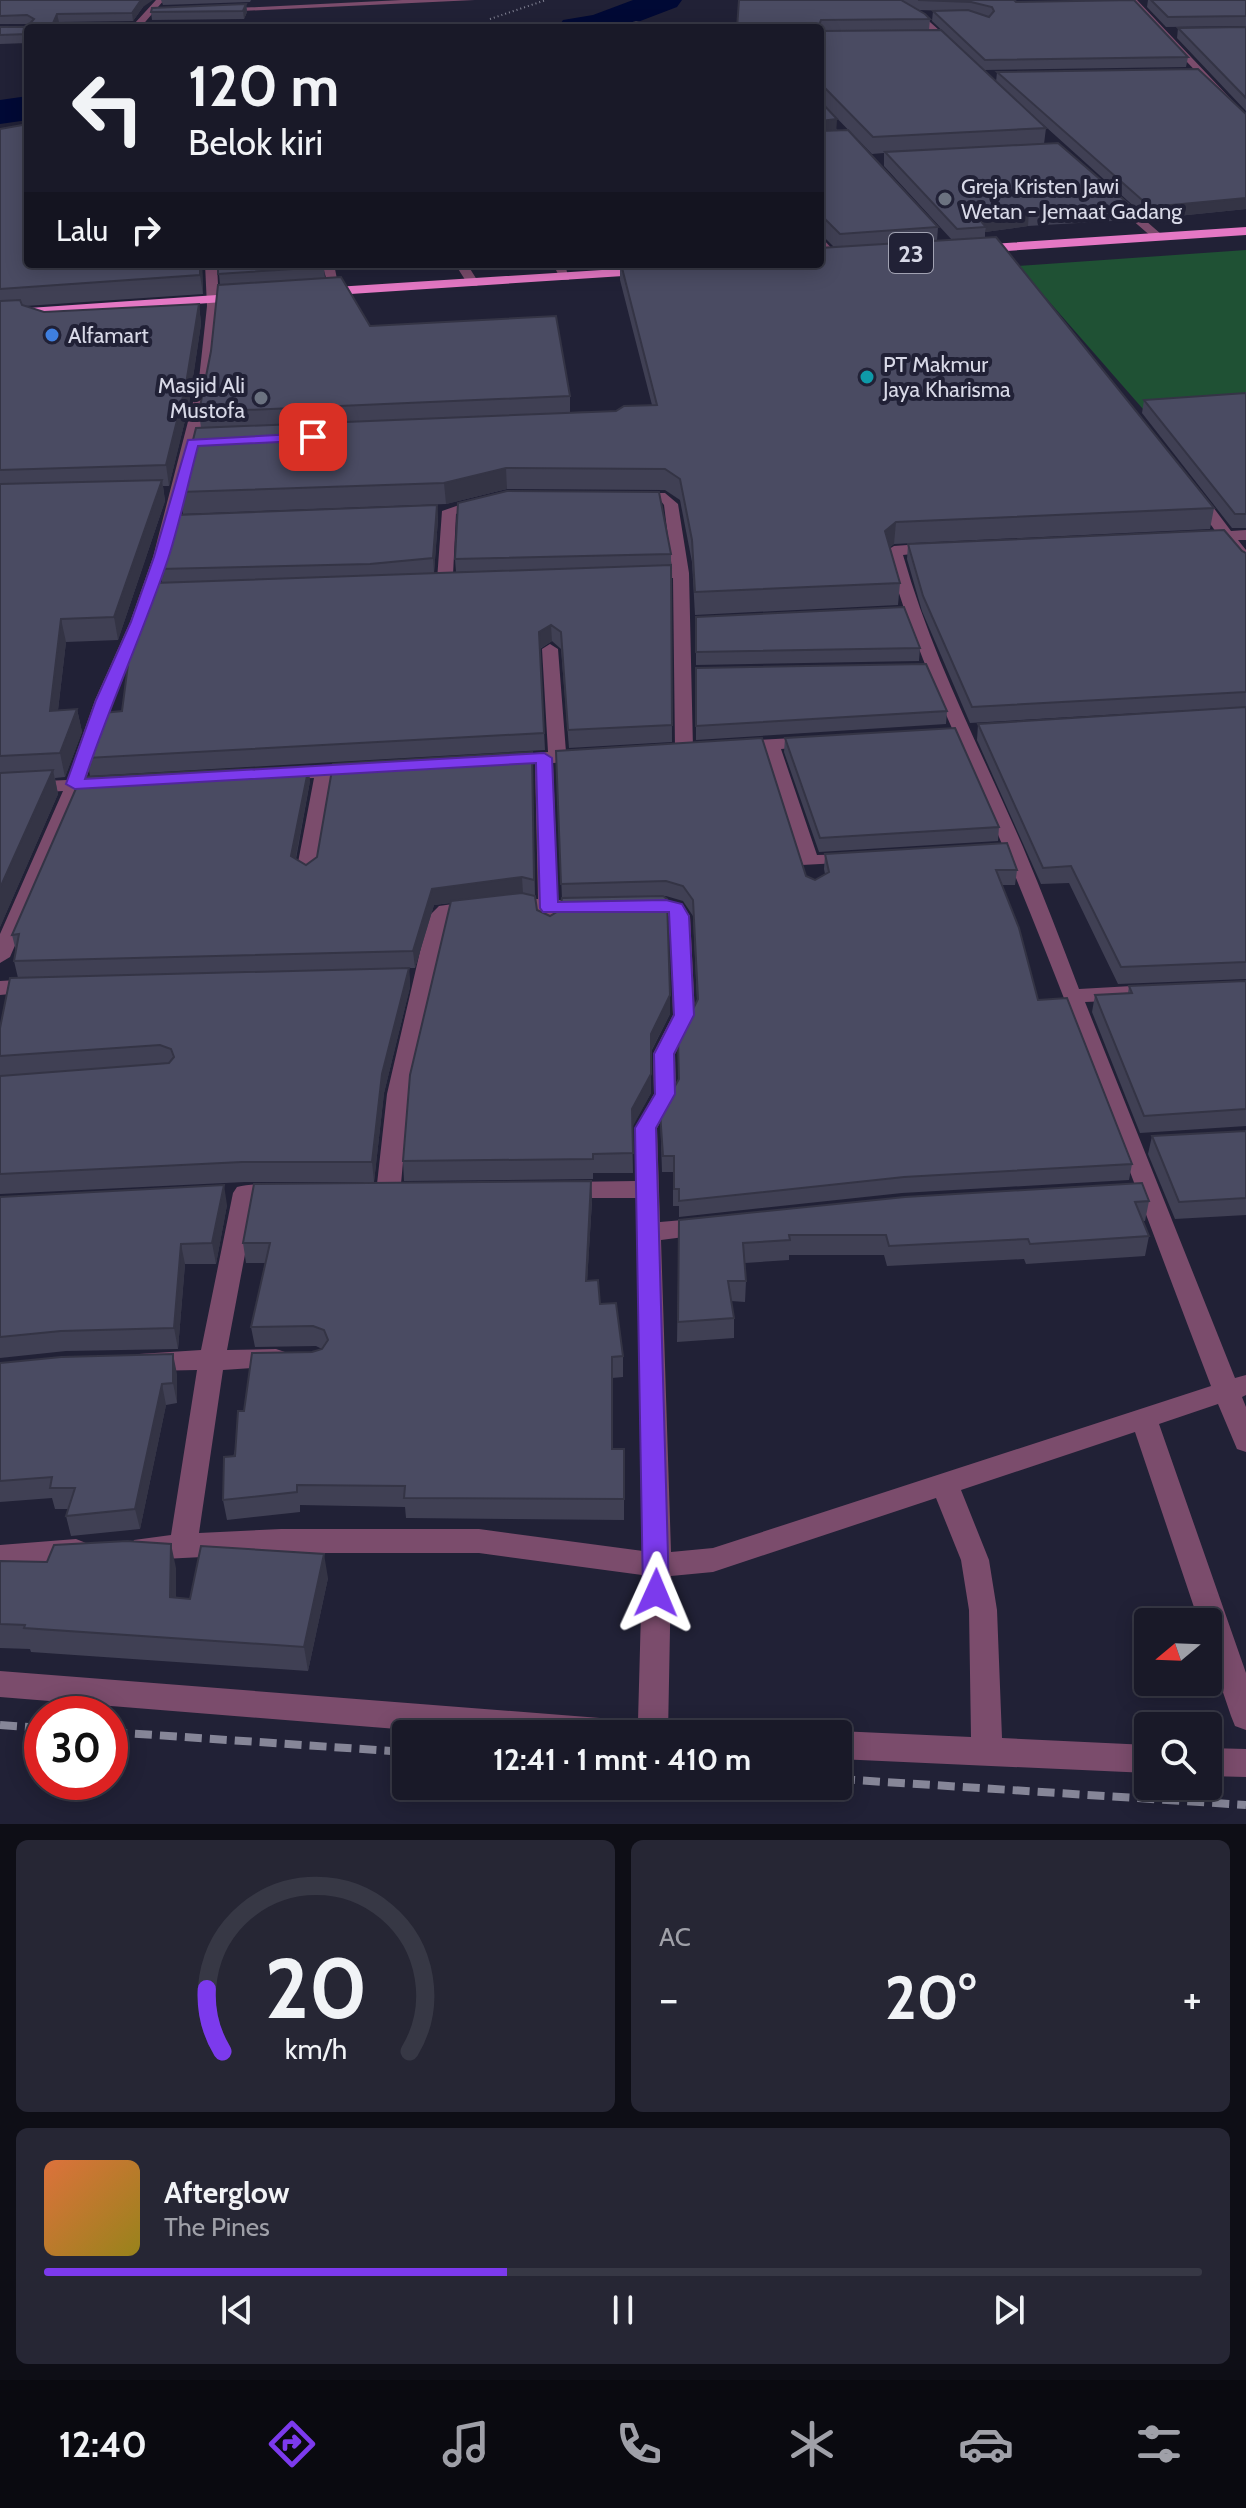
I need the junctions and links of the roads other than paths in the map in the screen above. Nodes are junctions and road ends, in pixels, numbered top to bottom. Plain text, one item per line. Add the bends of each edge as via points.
1 (160, 0) edge
2 (471, 0) edge
3 (886, 0) edge
4 (1132, 0) edge
5 (211, 9) edge
6 (148, 11) junction
7 (164, 11) edge
8 (138, 24) edge
9 (1162, 33) junction
10 (1176, 33) edge
11 (927, 39) edge
12 (941, 39) junction
13 (957, 54) edge
14 (1183, 73) edge
15 (1199, 73) junction
16 (1246, 121) edge
17 (1104, 190) edge
18 (1246, 231) edge
19 (1157, 236) junction
20 (824, 244) edge
21 (1002, 247) junction
22 (965, 250) edge
23 (851, 258) edge
24 (836, 259) junction
25 (824, 260) edge
26 (1017, 266) edge
27 (211, 268) edge
28 (329, 268) edge
29 (464, 268) edge
30 (562, 270) edge
31 (658, 271) edge
32 (473, 283) junction
33 (336, 291) junction
34 (305, 293) edge
35 (259, 296) edge
36 (212, 299) junction
37 (37, 311) junction
38 (0, 314) edge
39 (92, 322) edge
40 (1185, 479) edge
41 (497, 497) edge
42 (621, 497) edge
43 (1246, 535) edge
44 (1228, 536) junction
45 (1181, 537) edge
46 (952, 547) edge
47 (1246, 561) edge
48 (681, 573) junction
49 (636, 574) edge
50 (484, 578) edge
51 (445, 580) junction
52 (427, 581) edge
53 (550, 649) dead end
54 (968, 732) junction
55 (939, 733) edge
56 (831, 740) edge
57 (770, 744) junction
58 (605, 755) edge
59 (550, 758) junction
60 (481, 762) edge
61 (371, 769) edge
62 (324, 772) junction
63 (261, 775) edge
64 (121, 782) edge
65 (75, 784) junction
66 (0, 789) edge
67 (872, 857) edge
68 (809, 861) junction
69 (306, 873) edge
70 (815, 886) edge
71 (549, 917) junction
72 (0, 957) edge
73 (395, 977) edge
74 (426, 977) junction
75 (59, 985) edge
76 (0, 988) edge
77 (1151, 992) edge
78 (1072, 996) junction
79 (1158, 1142) edge
80 (1129, 1144) junction
81 (649, 1189) junction
82 (541, 1190) edge
83 (1148, 1191) junction
84 (434, 1192) edge
85 (245, 1193) junction
86 (308, 1193) edge
87 (356, 1193) edge
88 (388, 1193) junction
89 (1118, 1193) edge
90 (213, 1194) edge
91 (729, 1224) edge
92 (650, 1232) junction
93 (212, 1359) junction
94 (300, 1359) edge
95 (124, 1362) edge
96 (1235, 1387) edge
97 (1143, 1417) junction
98 (1246, 1441) edge
99 (944, 1483) junction
100 (183, 1546) junction
101 (0, 1557) edge
102 (657, 1565) junction
103 (0, 1684) edge
104 (1246, 1716) edge
105 (458, 1720) edge
106 (653, 1720) edge
107 (852, 1746) edge
108 (987, 1751) junction
109 (1134, 1758) edge
110 (1222, 1762) edge
111 (1246, 1763) edge

1 - 6 street
2 - 5 street
3 - 12 street via 916,20 930,20
4 - 9 street
6 - 7 street
6 - 8 street
9 - 10 street
9 - 15 street
11 - 12 street
12 - 13 street
14 - 15 street
15 - 16 street
17 - 19 street
18 - 19 highway, 23
19 - 21 highway, 23
20 - 24 street
21 - 22 highway, 23
21 - 26 street
23 - 24 highway, 23
24 - 25 highway, 23
27 - 36 street
28 - 33 street
29 - 32 street
30 - 31 highway
30 - 32 highway
32 - 33 highway
33 - 34 highway
35 - 36 highway
36 - 37 highway
36 - 65 street via 204,316 200,442 169,493 177,521 156,592 104,700
37 - 38 highway
37 - 39 street via 32,321 37,324
40 - 44 street
41 - 51 street via 442,511
42 - 48 street via 670,501
43 - 44 street
44 - 45 street
44 - 47 street
46 - 54 street via 894,551 904,612 925,670
48 - 49 street
48 - 57 street via 691,673 676,750
50 - 51 street
51 - 52 street
53 - 59 street
54 - 55 street
54 - 78 street via 1006,850
56 - 57 street
57 - 68 street
58 - 59 street
59 - 60 street
59 - 71 street
61 - 62 street
62 - 63 street
62 - 69 street
64 - 65 street
65 - 66 street
65 - 72 street
67 - 68 street
68 - 70 street
71 - 74 street via 523,902 441,912
71 - 81 street via 615,906 666,905 680,916 684,1015 664,1054 665,1094 646,1128
73 - 74 street
74 - 88 street via 398,1094
75 - 76 street
77 - 78 street
78 - 80 street
79 - 80 street
80 - 83 street
81 - 82 street
81 - 92 street
83 - 89 street
83 - 96 street
84 - 88 street
85 - 86 street
85 - 90 street
85 - 93 street
87 - 88 street
91 - 92 street
92 - 102 street
93 - 94 street
93 - 95 street
93 - 100 street
96 - 97 street
96 - 98 street
97 - 99 street
97 - 104 street
99 - 102 street via 713,1560
99 - 108 street via 975,1560 983,1610
100 - 101 street
100 - 102 street via 479,1541
102 - 106 street
103 - 105 street
107 - 108 street
108 - 109 street
110 - 111 street

